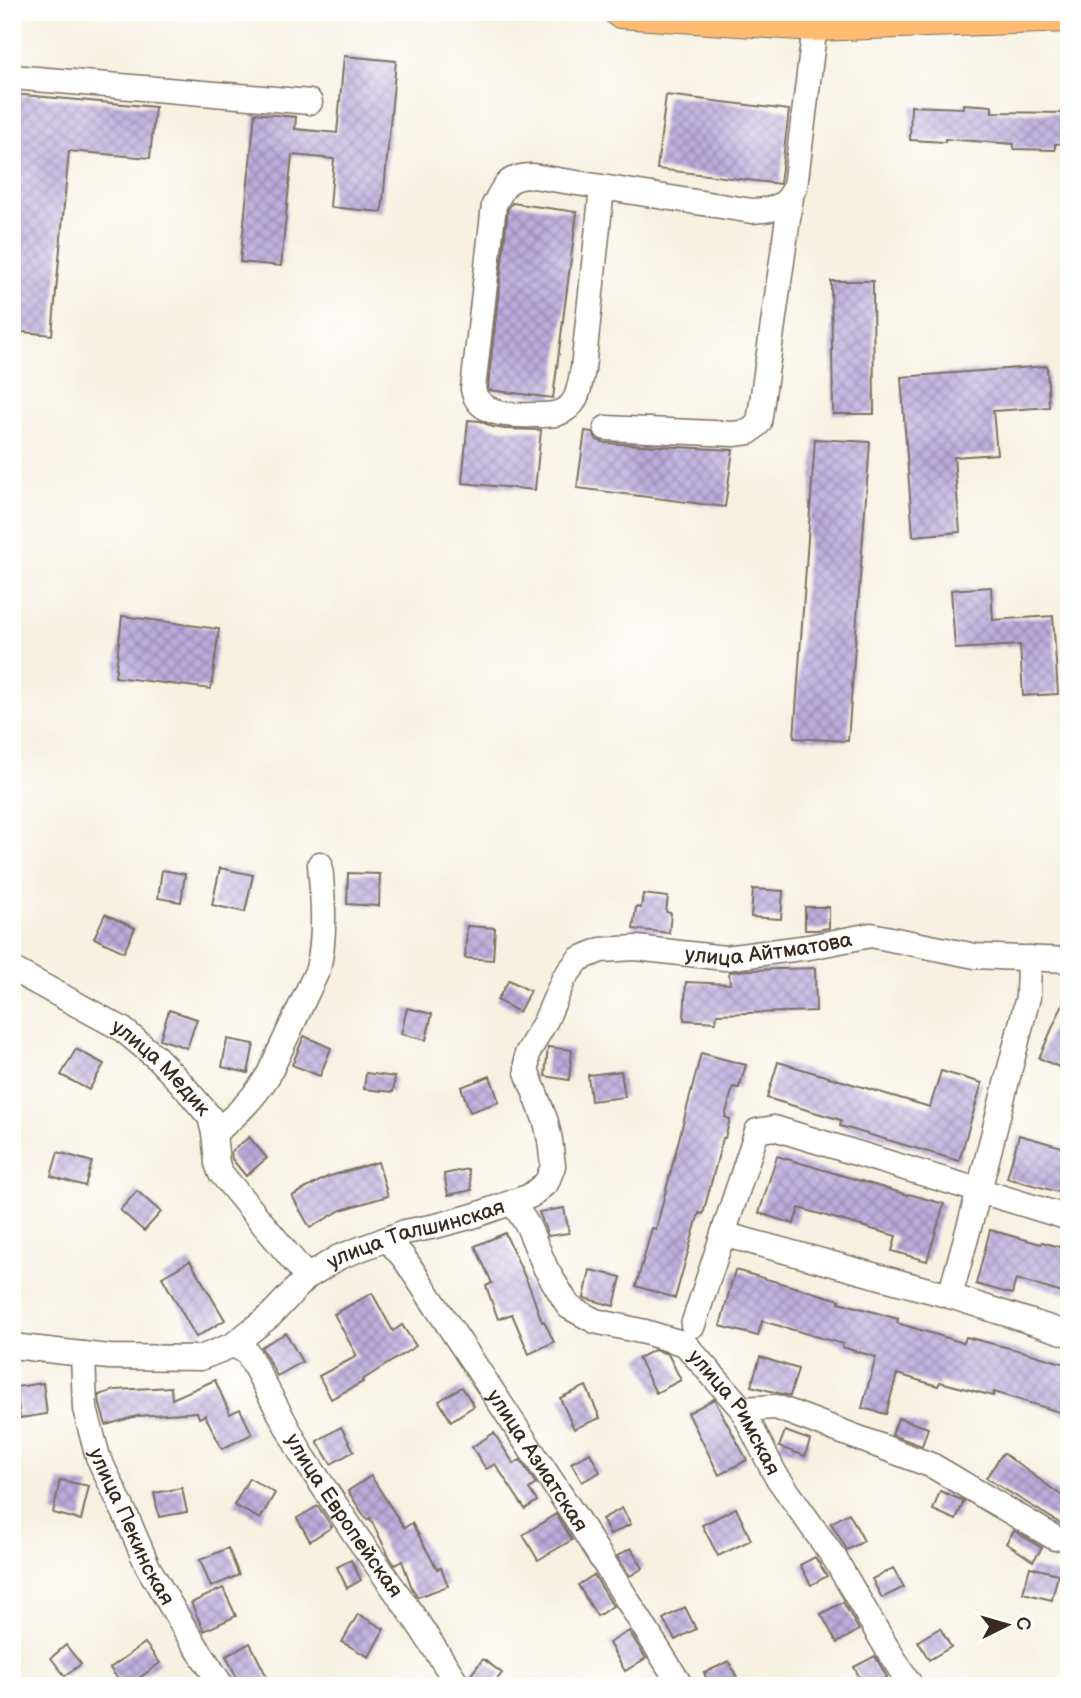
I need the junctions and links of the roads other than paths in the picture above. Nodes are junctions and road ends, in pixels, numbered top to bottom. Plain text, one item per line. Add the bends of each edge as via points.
1 (620, 12) edge
2 (1069, 16) edge
3 (816, 25) junction
4 (12, 77) edge
5 (310, 102) dead end
6 (602, 188) junction
7 (791, 197) junction
8 (606, 428) dead end
9 (320, 864) dead end
10 (636, 948) joint
11 (1029, 958) junction
12 (1069, 960) edge
13 (12, 969) edge
14 (214, 1133) junction
15 (979, 1191) junction
16 (513, 1203) junction
17 (1069, 1218) edge
18 (723, 1234) junction
19 (387, 1239) junction
20 (306, 1277) junction
21 (950, 1296) junction
22 (693, 1325) dead end
23 (1069, 1334) edge
24 (233, 1345) junction
25 (12, 1346) edge
26 (83, 1354) junction
27 (742, 1409) junction
28 (1055, 1538) dead end
29 (222, 1686) edge
30 (459, 1686) edge
31 (681, 1686) edge
32 (911, 1686) edge

1 - 3 main road
2 - 3 main road
3 - 7 street
4 - 5 street
6 - 6 street via 517,176 509,180 494,205 473,389 483,405 498,414 553,415 568,409 576,397
6 - 7 street via 752,211 771,210
7 - 8 street via 759,423 749,432 734,434
9 - 14 street via 324,924 318,969 269,1074 230,1121
10 - 11 street, улица Айтматова via 725,958 871,935 975,956
10 - 16 street, улица Талшинская via 601,950 579,959 564,978 527,1054 527,1072 547,1122 553,1166 541,1188
11 - 12 street, улица Айтматова
11 - 15 street via 1028,997
13 - 14 street, улица Медик via 122,1029 182,1084 209,1117
14 - 20 street, улица Медик via 220,1172
15 - 17 street
15 - 18 street via 774,1128 757,1131
15 - 21 street
16 - 19 street, улица Талшинская
16 - 27 street, улица Римская via 569,1307 595,1321 685,1343
18 - 21 street
18 - 22 street
19 - 20 street, улица Талшинская via 339,1257
19 - 31 street, улица Азиатская via 563,1499
20 - 24 street, улица Талшинская via 271,1315
21 - 23 street
24 - 26 street, улица Талшинская via 200,1358
24 - 30 street, улица Европейская via 247,1352 302,1455
25 - 26 street, улица Талшинская
26 - 29 street, улица Пекинская via 85,1409 98,1457 148,1567
27 - 28 street via 776,1408 933,1466
27 - 32 street, улица Римская via 775,1474 835,1559

